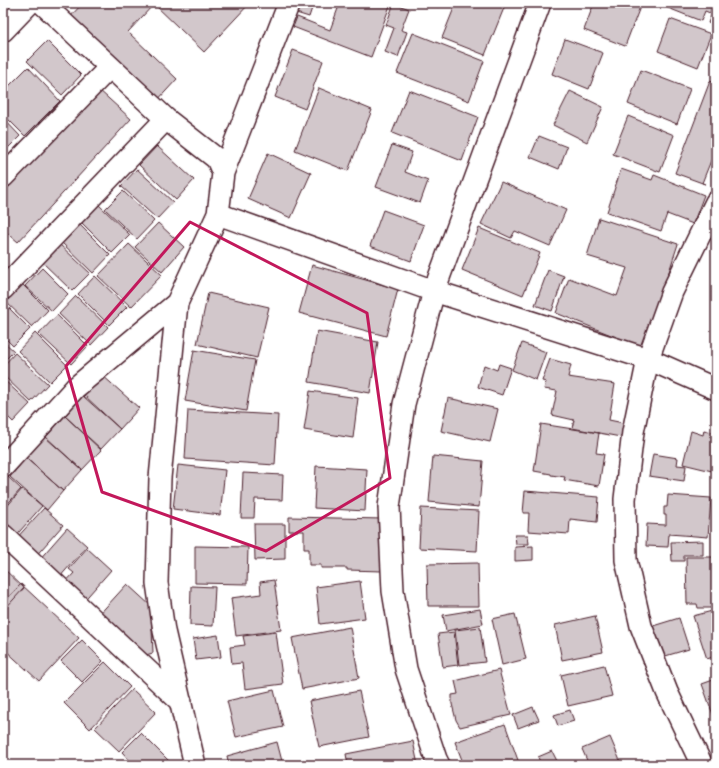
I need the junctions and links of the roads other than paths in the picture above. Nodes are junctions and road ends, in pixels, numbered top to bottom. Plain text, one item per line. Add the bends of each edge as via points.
1 (28, 3) edge
2 (42, 3) edge
3 (289, 3) edge
4 (540, 3) edge
5 (3, 30) edge
6 (110, 67) junction
7 (166, 119) junction
8 (223, 173) junction
9 (3, 177) edge
10 (716, 202) edge
11 (218, 214) junction
12 (7, 278) edge
13 (434, 291) junction
14 (177, 303) junction
15 (648, 359) junction
16 (716, 389) edge
17 (3, 467) edge
18 (3, 535) edge
19 (181, 702) junction
20 (196, 765) edge
21 (439, 765) edge
22 (702, 765) edge

1 - 5 main road
2 - 6 street
3 - 8 street
4 - 13 street
6 - 7 street
6 - 9 street
7 - 8 street via 217,159
7 - 12 street
8 - 11 street
10 - 15 street via 672,292
11 - 13 street
11 - 14 street
13 - 15 street
13 - 21 street via 404,404 389,507 393,591 406,669
14 - 17 street via 75,388
14 - 19 street via 160,478 157,583 164,631
15 - 16 street
15 - 22 street via 633,432 625,499 626,560 641,626 667,692
18 - 19 street
19 - 20 street

